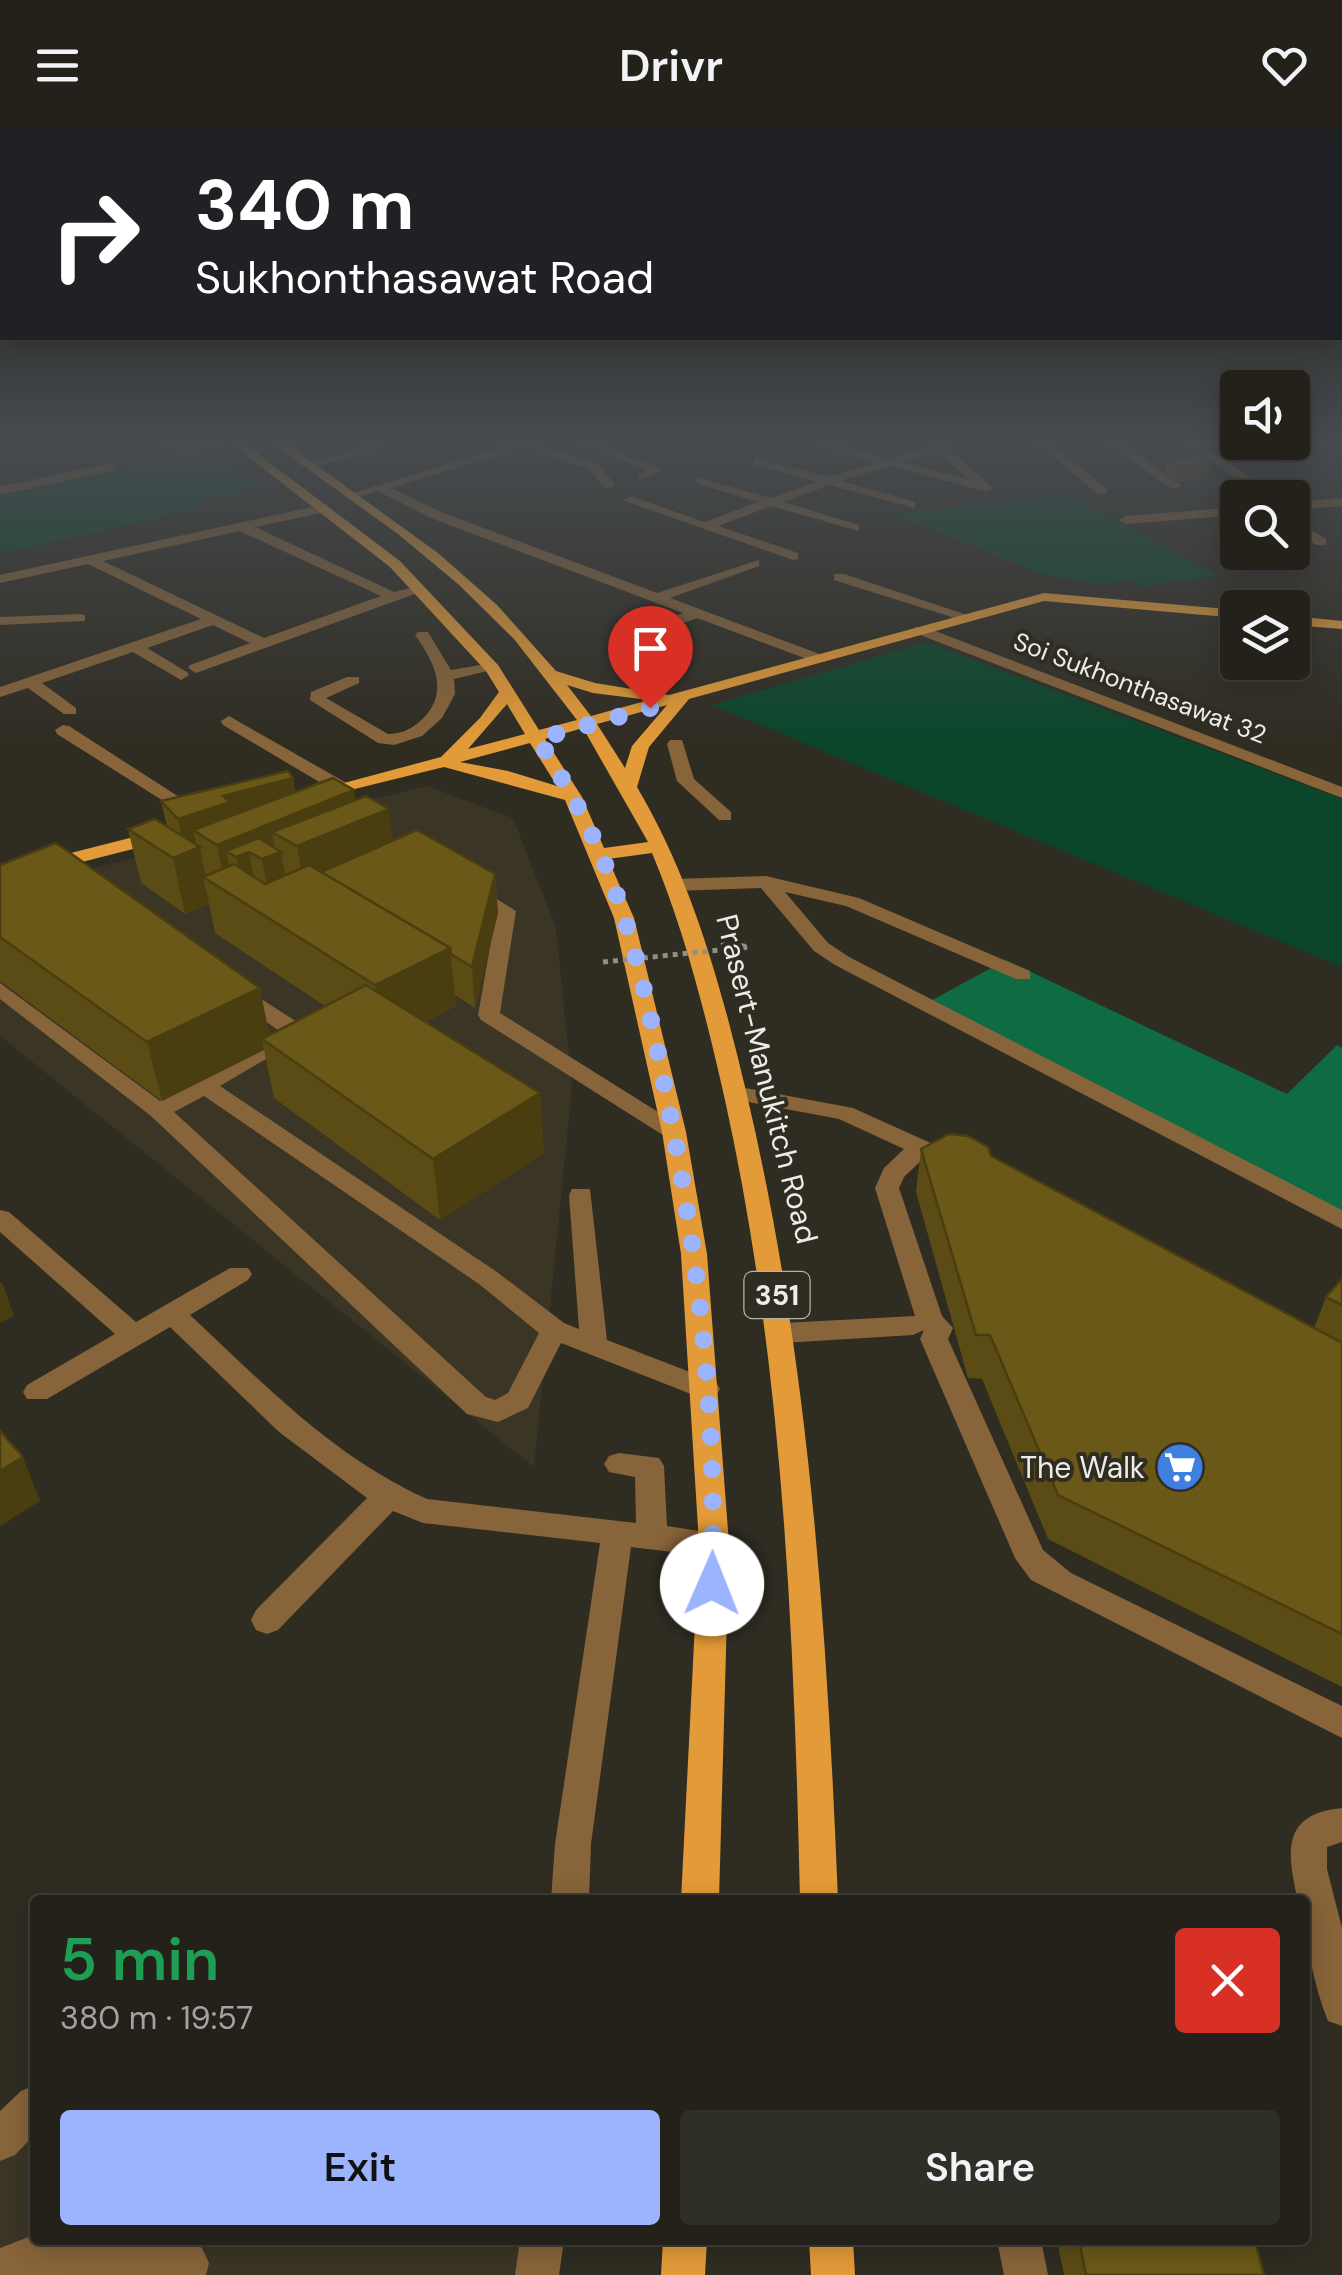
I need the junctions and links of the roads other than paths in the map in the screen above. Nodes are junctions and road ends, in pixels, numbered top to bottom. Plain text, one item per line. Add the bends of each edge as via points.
1 (171, 541) edge
2 (274, 541) edge
3 (364, 541) edge
4 (412, 541) edge
5 (503, 541) edge
6 (753, 541) edge
7 (794, 556) dead end
8 (89, 559) junction
9 (754, 562) dead end
10 (839, 577) dead end
11 (0, 579) edge
12 (418, 588) junction
13 (394, 597) junction
14 (653, 599) junction
15 (1220, 612) edge
16 (693, 614) junction
17 (966, 617) junction
18 (80, 618) dead end
19 (0, 621) edge
20 (1310, 622) edge
21 (220, 623) junction
22 (1342, 625) edge
23 (920, 630) junction
24 (423, 635) dead end
25 (630, 638) dead end
26 (496, 641) junction
27 (263, 644) junction
28 (136, 648) junction
29 (820, 659) junction
30 (492, 668) junction
31 (4, 674) dead end
32 (548, 674) junction
33 (445, 676) junction
34 (353, 680) dead end
35 (26, 685) junction
36 (0, 692) edge
37 (507, 692) junction
38 (682, 698) junction
39 (70, 711) dead end
40 (229, 721) dead end
41 (586, 726) junction
42 (62, 730) dead end
43 (538, 739) junction
44 (676, 744) dead end
45 (442, 764) junction
46 (627, 788) junction
47 (344, 789) junction
48 (1342, 792) edge
49 (573, 797) junction
50 (304, 799) joint
51 (345, 816) edge
52 (725, 816) dead end
53 (211, 824) joint
54 (659, 846) junction
55 (601, 854) junction
56 (43, 866) junction
57 (0, 878) edge
58 (456, 880) edge
59 (766, 882) junction
60 (70, 885) edge
61 (676, 885) junction
62 (210, 976) edge
63 (1023, 976) dead end
64 (0, 989) edge
65 (206, 1087) junction
66 (735, 1094) junction
67 (159, 1110) junction
68 (674, 1132) junction
69 (921, 1147) junction
70 (955, 1166) edge
71 (581, 1195) dead end
72 (0, 1218) edge
73 (1342, 1221) edge
74 (239, 1274) dead end
75 (172, 1312) junction
76 (926, 1328) junction
77 (554, 1330) junction
78 (783, 1333) junction
79 (134, 1335) junction
80 (594, 1347) junction
81 (706, 1388) junction
82 (37, 1392) dead end
83 (619, 1464) dead end
84 (387, 1497) junction
85 (634, 1535) junction
86 (714, 1544) junction
87 (267, 1620) dead end
88 (1342, 1723) edge
89 (1342, 1825) edge
90 (570, 1895) edge
91 (700, 1895) edge
92 (819, 1895) edge
93 (1342, 2007) edge
94 (30, 2110) edge
95 (0, 2140) edge
96 (541, 2245) edge
97 (685, 2245) edge
98 (831, 2245) edge
99 (1019, 2245) edge
100 (187, 2259) edge
101 (2, 2275) edge
102 (537, 2275) edge
103 (683, 2275) edge
104 (833, 2275) edge
105 (1026, 2275) edge

1 - 8 street
2 - 13 street
3 - 12 main road, Prasert-Manukitch Road / 351
4 - 26 main road, Prasert-Manukitch Road / 351 via 449,569
5 - 14 street
6 - 7 street
8 - 11 street
8 - 21 street
9 - 14 street
10 - 17 street
12 - 13 street
12 - 26 main road, Prasert-Manukitch Road / 351
13 - 27 street
14 - 16 street
15 - 17 main road via 1044,597
16 - 25 street
16 - 29 street
17 - 23 main road
18 - 19 street
20 - 22 main road
21 - 27 street
21 - 28 street
23 - 29 main road
23 - 48 street, Soi Sukhonthasawat 32
24 - 33 street
26 - 30 main road, Prasert-Manukitch Road / 351
26 - 32 main road, Prasert-Manukitch Road / 351
27 - 28 street via 188,671
28 - 35 street
29 - 38 main road
30 - 33 street
30 - 37 main road, Prasert-Manukitch Road / 351
31 - 35 street
32 - 38 main road via 629,696
32 - 41 main road, Prasert-Manukitch Road / 351
33 - 34 street via 446,704 411,736 394,742 318,700
35 - 36 street
35 - 39 street
37 - 43 main road, Prasert-Manukitch Road / 351
37 - 45 main road
38 - 41 main road
38 - 46 main road via 642,746
40 - 47 street
41 - 43 main road
41 - 46 main road, Prasert-Manukitch Road / 351
42 - 53 street
43 - 45 main road
43 - 49 main road, Prasert-Manukitch Road / 351
44 - 52 street via 686,781
45 - 47 main road
45 - 49 main road
46 - 54 main road, Prasert-Manukitch Road / 351
47 - 50 main road
49 - 55 main road, Prasert-Manukitch Road / 351
50 - 51 street
53 - 56 main road
54 - 55 main road
54 - 61 main road, Prasert-Manukitch Road / 351
55 - 68 main road, Prasert-Manukitch Road / 351 via 633,951
56 - 57 main road
56 - 60 street
58 - 68 street via 506,912 489,1015
59 - 61 street
59 - 63 street via 864,907
59 - 73 street via 821,948 842,962
61 - 66 main road, Prasert-Manukitch Road / 351
62 - 65 street via 289,1027 289,1039
64 - 67 street
65 - 67 street
65 - 77 street
66 - 69 street via 845,1113
66 - 78 main road, Prasert-Manukitch Road / 351
67 - 77 street via 477,1406 498,1411 518,1400
68 - 81 main road, Prasert-Manukitch Road / 351
69 - 70 street
69 - 76 street via 888,1188
71 - 80 street
72 - 79 street
74 - 75 street
75 - 79 street
75 - 84 street via 341,1468
76 - 78 street
76 - 88 street via 1042,1571
77 - 80 street
78 - 92 main road, Prasert-Manukitch Road / 351
79 - 82 street
80 - 81 street
81 - 86 main road, Prasert-Manukitch Road / 351
83 - 85 street via 649,1466
84 - 85 street via 423,1511
84 - 87 street
85 - 86 street
85 - 90 street via 573,1844
86 - 91 main road, Prasert-Manukitch Road / 351
89 - 93 street via 1321,1826 1309,1840 1309,1869
94 - 95 street
96 - 102 street
97 - 103 main road
98 - 104 main road
99 - 105 street
100 - 101 street via 20,2259

